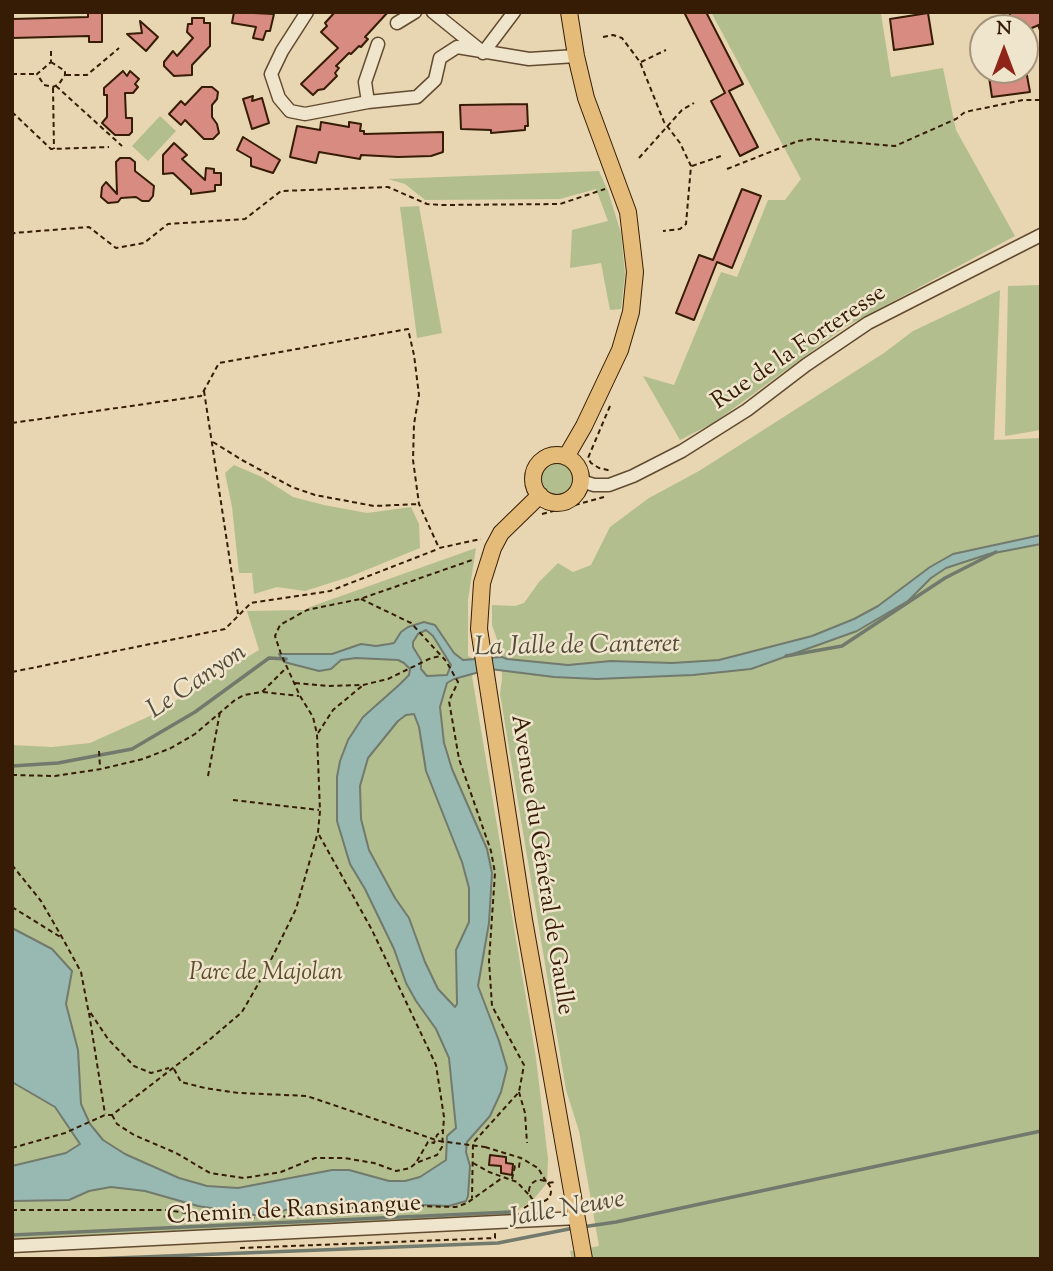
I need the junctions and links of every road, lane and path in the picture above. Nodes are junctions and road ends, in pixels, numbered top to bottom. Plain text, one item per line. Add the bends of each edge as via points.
1 (307, 12) edge
2 (415, 12) edge
3 (433, 12) edge
4 (514, 12) edge
5 (569, 12) edge
6 (397, 23) dead end
7 (603, 37) dead end
8 (378, 44) dead end
9 (119, 48) dead end
10 (666, 50) dead end
11 (51, 51) dead end
12 (483, 53) junction
13 (576, 56) junction
14 (51, 62) junction
15 (640, 62) junction
16 (12, 74) edge
17 (37, 74) junction
18 (65, 75) junction
19 (54, 86) junction
20 (1041, 100) edge
21 (368, 103) junction
22 (694, 103) dead end
23 (12, 111) edge
24 (667, 126) junction
25 (122, 146) dead end
26 (109, 147) dead end
27 (54, 149) junction
28 (721, 156) dead end
29 (639, 158) dead end
30 (691, 166) junction
31 (727, 169) dead end
32 (618, 184) junction
33 (663, 231) dead end
34 (1041, 235) edge
35 (12, 236) edge
36 (204, 390) junction
37 (12, 423) edge
38 (212, 441) junction
39 (591, 449) dead end
40 (566, 457) junction
41 (598, 468) dead end
42 (581, 481) junction
43 (540, 495) junction
44 (590, 501) dead end
45 (419, 505) junction
46 (535, 518) dead end
47 (489, 537) dead end
48 (439, 548) junction
49 (480, 558) dead end
50 (360, 599) junction
51 (238, 617) junction
52 (442, 656) junction
53 (286, 665) junction
54 (12, 672) edge
55 (294, 683) junction
56 (363, 685) junction
57 (262, 692) junction
58 (300, 696) junction
59 (220, 711) junction
60 (317, 734) junction
61 (99, 751) dead end
62 (101, 769) junction
63 (12, 775) edge
64 (208, 776) dead end
65 (233, 800) dead end
66 (320, 810) dead end
67 (318, 832) junction
68 (12, 865) edge
69 (12, 907) edge
70 (64, 939) junction
71 (88, 1009) junction
72 (173, 1067) junction
73 (519, 1092) junction
74 (105, 1115) junction
75 (111, 1115) junction
76 (443, 1130) junction
77 (435, 1139) junction
78 (527, 1143) dead end
79 (12, 1148) edge
80 (521, 1157) junction
81 (416, 1163) junction
82 (472, 1163) junction
83 (502, 1178) junction
84 (512, 1180) junction
85 (547, 1183) junction
86 (530, 1196) junction
87 (472, 1198) junction
88 (12, 1210) edge
89 (578, 1218) junction
90 (12, 1246) edge
91 (584, 1259) edge

1 - 21 street via 271,74 279,98 290,111 304,114
2 - 6 street
3 - 12 street
4 - 12 street
5 - 13 main road
7 - 15 path via 622,38
8 - 21 street via 365,82
9 - 18 path via 87,75
10 - 15 path
11 - 14 path
12 - 13 street via 529,59
12 - 21 street via 457,47 440,58 435,80 417,97
13 - 32 main road via 586,98
14 - 17 path
14 - 18 path
15 - 24 path
16 - 17 path
17 - 19 path via 44,85
18 - 19 path
19 - 25 path
19 - 27 path
20 - 31 path via 965,112 895,146 811,139
22 - 24 path
23 - 27 path
24 - 29 path
24 - 30 path
26 - 27 path
28 - 30 path
30 - 33 path via 686,224
32 - 35 path via 560,204 427,204 388,187 281,191 245,219 168,224 144,243 116,247 89,227
32 - 40 main road via 634,249 631,312 612,369
34 - 42 street, Rue de la Forteresse via 868,323 682,451 609,485
36 - 37 path via 201,396
36 - 38 path
36 - 45 path via 219,363 408,329 419,395 413,460
38 - 45 path via 292,487 315,495 374,506
38 - 51 path
39 - 41 path via 588,458
40 - 42 main road via 578,466
40 - 43 main road via 551,456 538,465 533,480
42 - 43 main road via 575,495 561,502
43 - 89 main road, Avenue du Général de Gaulle via 501,533 487,565 479,610 522,907
44 - 46 path
45 - 48 path
47 - 48 path
48 - 51 path via 330,591 251,603
49 - 50 path
50 - 52 path via 411,623
50 - 53 path via 307,610 280,625 275,636
51 - 54 path via 225,629
52 - 56 path
52 - 73 path via 458,682 449,701 459,759 495,873 489,961 492,1006 524,1065
53 - 55 path
53 - 57 path
55 - 56 path
55 - 58 path
56 - 60 path via 333,710
57 - 58 path
57 - 59 path via 244,695
58 - 60 path
59 - 62 path via 171,748
59 - 64 path
60 - 67 path
61 - 62 path
62 - 63 path via 55,776
65 - 66 path
67 - 72 path via 296,909 242,1012
67 - 76 path via 372,930 436,1065
68 - 70 path
69 - 70 path
70 - 71 path via 81,972
71 - 72 path via 134,1066 151,1073
71 - 74 path
72 - 75 path
72 - 77 path via 181,1082 239,1093 307,1096
73 - 78 path
73 - 82 path via 472,1143
74 - 75 path
74 - 79 path via 65,1133
75 - 81 path via 134,1135 210,1173 259,1177 314,1158 344,1158 396,1171
76 - 77 path
76 - 81 path via 437,1155
77 - 80 path, bridge
77 - 81 path via 428,1142
80 - 84 path
80 - 85 path via 538,1168
82 - 83 path
82 - 87 path
83 - 84 path
83 - 87 path
84 - 86 path
85 - 86 path via 533,1183
85 - 86 path via 551,1191 546,1200 539,1202
87 - 88 path via 456,1208 352,1208 232,1219 165,1210
89 - 90 street, Chemin de Ransinangue
89 - 91 main road, Avenue du Général de Gaulle

